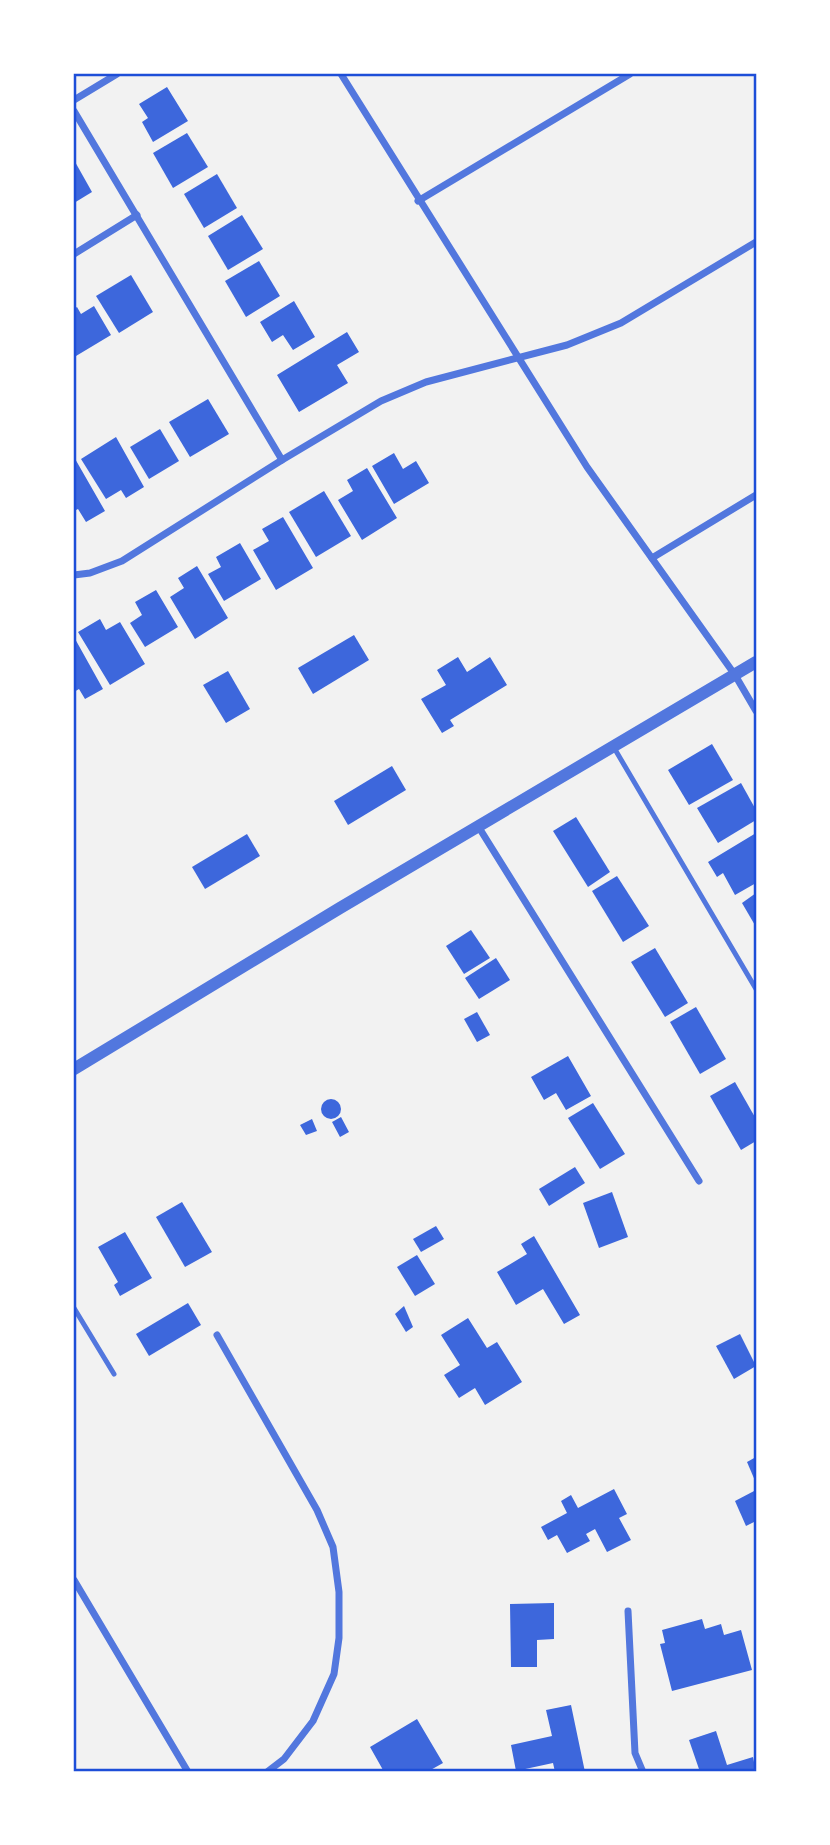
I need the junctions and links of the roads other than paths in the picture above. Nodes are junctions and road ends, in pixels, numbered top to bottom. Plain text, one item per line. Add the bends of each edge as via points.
1 (117, 74) edge
2 (341, 74) edge
3 (630, 74) edge
4 (74, 100) edge
5 (74, 111) edge
6 (418, 201) junction
7 (137, 215) junction
8 (757, 242) edge
9 (74, 254) edge
10 (518, 359) junction
11 (282, 460) junction
12 (757, 495) edge
13 (652, 558) junction
14 (74, 575) edge
15 (757, 662) edge
16 (735, 675) junction
17 (757, 711) edge
18 (613, 746) junction
19 (478, 826) junction
20 (757, 989) edge
21 (74, 1069) edge
22 (699, 1181) dead end
23 (74, 1308) edge
24 (216, 1335) dead end
25 (114, 1374) dead end
26 (74, 1580) edge
27 (628, 1611) dead end
28 (188, 1772) edge
29 (267, 1772) edge
30 (643, 1772) edge

1 - 4 street
2 - 6 street
3 - 6 street
5 - 7 street
6 - 10 street
7 - 9 street
7 - 11 street
8 - 10 street via 621,323
10 - 11 street via 426,382 381,401
10 - 13 street
11 - 14 street via 122,561
12 - 13 street
13 - 16 street
15 - 16 street
16 - 17 street
16 - 18 street
18 - 19 street
18 - 20 lane
19 - 21 street
19 - 22 street
23 - 25 lane
24 - 29 street via 317,1510 333,1547 340,1592 334,1674 313,1721 284,1759
26 - 28 street
27 - 30 street via 635,1753

